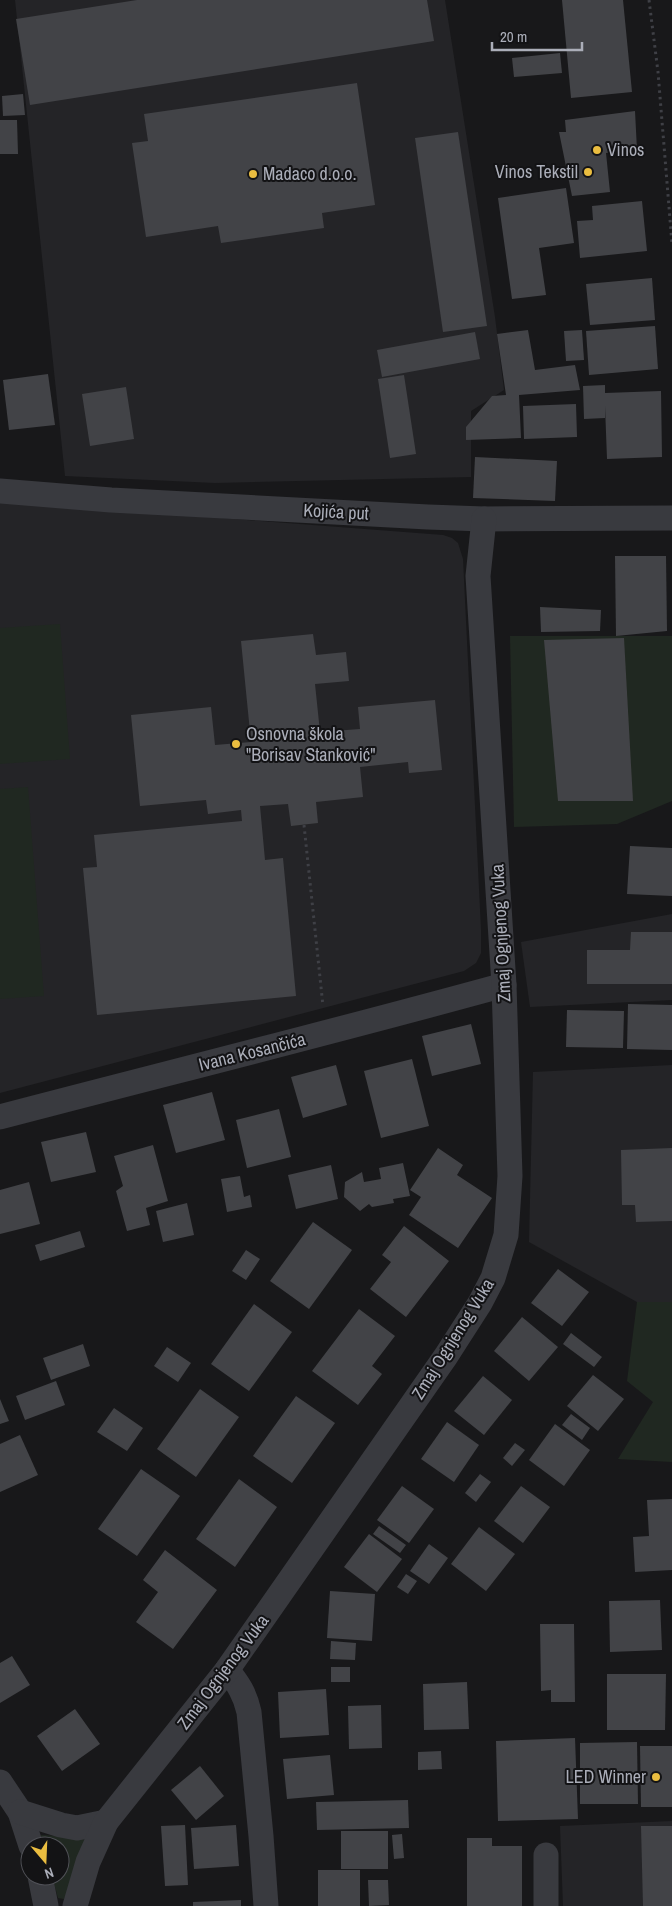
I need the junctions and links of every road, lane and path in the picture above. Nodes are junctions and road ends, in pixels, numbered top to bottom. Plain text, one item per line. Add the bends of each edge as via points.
1 (649, 0) edge
2 (672, 244) edge
3 (0, 491) edge
4 (672, 518) edge
5 (484, 519) junction
6 (304, 825) dead end
7 (504, 985) junction
8 (325, 1034) junction
9 (0, 1117) edge
10 (227, 1670) junction
11 (0, 1782) edge
12 (20, 1812) junction
13 (106, 1822) junction
14 (28, 1836) edge
15 (546, 1855) dead end
16 (42, 1886) edge
17 (46, 1906) edge
18 (75, 1906) edge
19 (266, 1906) edge
20 (546, 1906) edge

1 - 2 path
3 - 5 street, Kojića put via 111,500
4 - 5 street, Kojića put
5 - 7 street, Zmaj Ognjenog Vuka via 478,576
6 - 8 path
7 - 8 street, Ivana Kosančića
7 - 10 street, Zmaj Ognjenog Vuka via 510,1176 506,1235 493,1278 446,1356
8 - 9 street, Ivana Kosančića
10 - 13 street, Zmaj Ognjenog Vuka
10 - 19 street via 240,1686 249,1712
11 - 12 street
12 - 13 street via 77,1828
12 - 14 street
13 - 18 street, Zmaj Ognjenog Vuka via 88,1862
15 - 20 street
16 - 17 street

